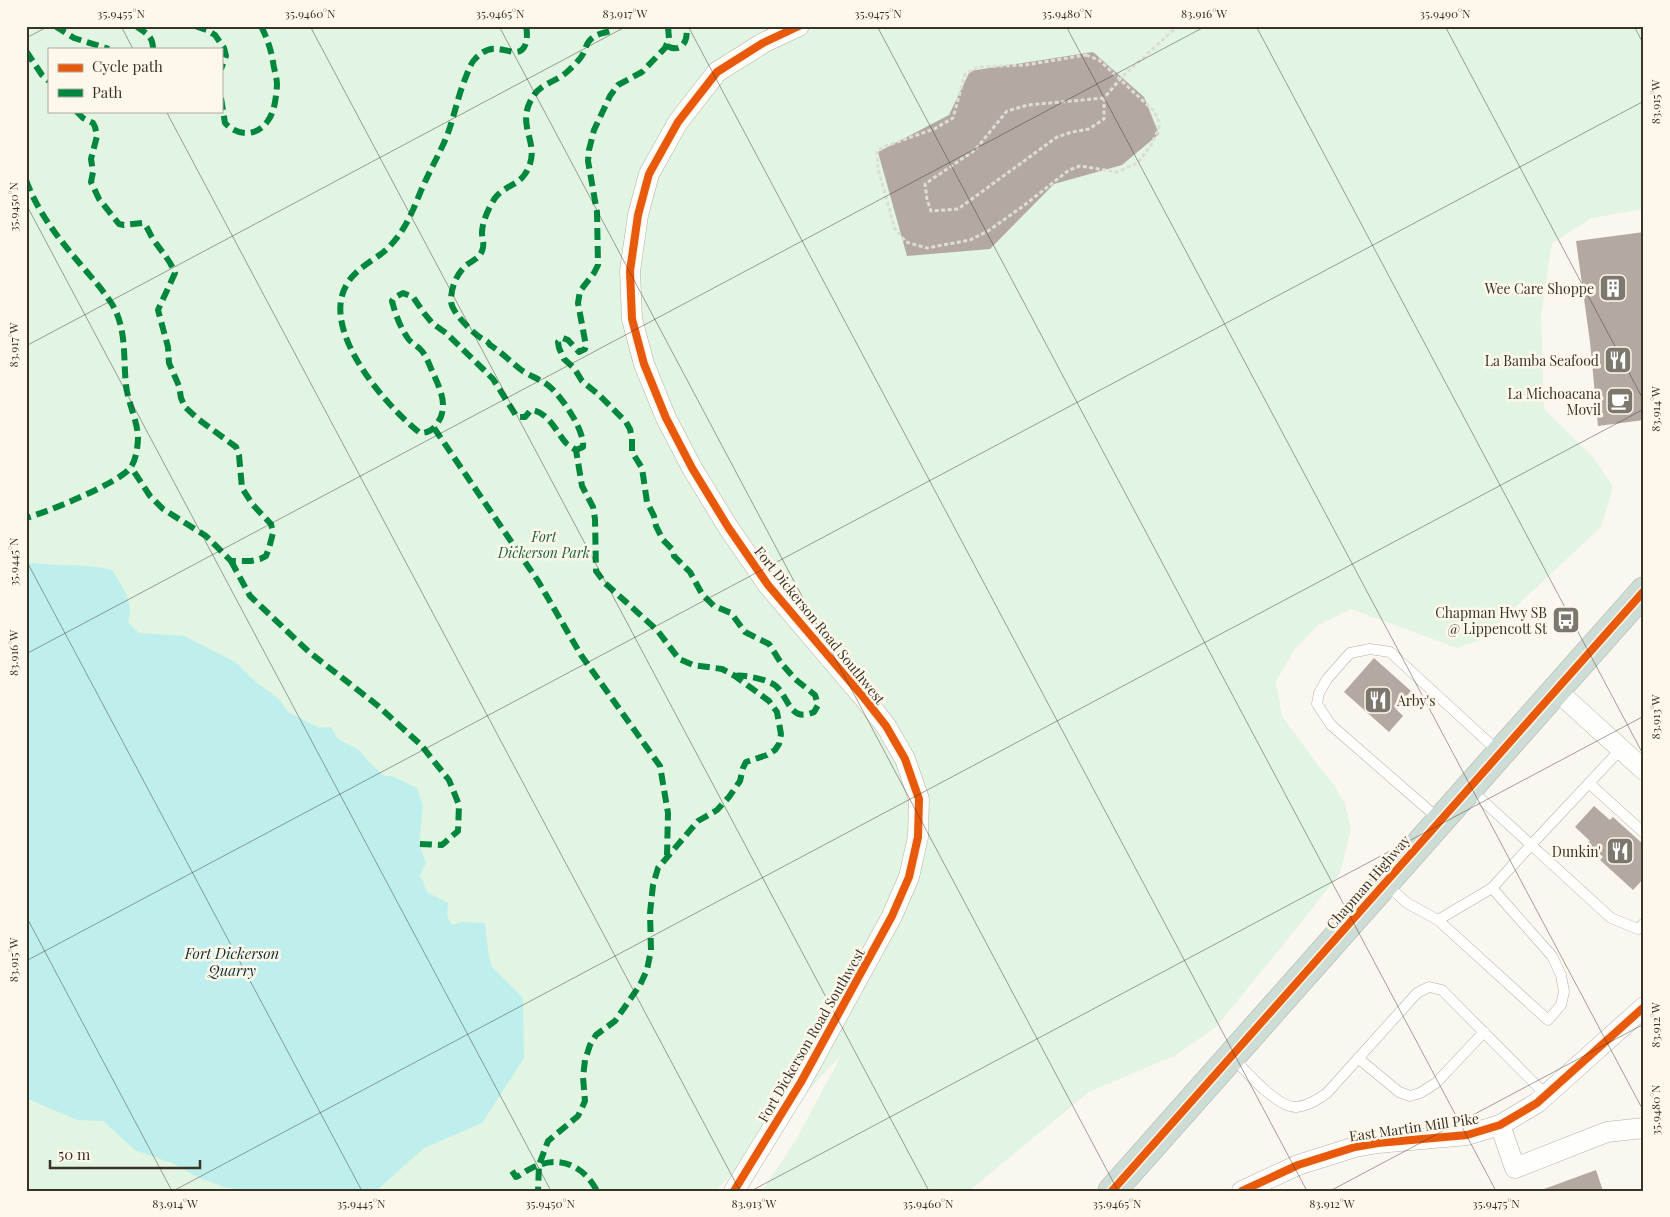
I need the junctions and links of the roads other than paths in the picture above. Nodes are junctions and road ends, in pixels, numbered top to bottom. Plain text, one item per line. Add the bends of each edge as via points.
1 (798, 26) edge
2 (1644, 591) edge
3 (1556, 690) junction
4 (1621, 749) junction
5 (1500, 753) junction
6 (1644, 770) edge
7 (1589, 783) junction
8 (1469, 788) junction
9 (1440, 820) junction
10 (1644, 833) edge
11 (1531, 845) junction
12 (1385, 883) junction
13 (1492, 888) junction
14 (1438, 920) junction
15 (1641, 926) edge
16 (1644, 1007) edge
17 (1484, 1032) junction
18 (1231, 1057) junction
19 (1358, 1058) junction
20 (1546, 1095) junction
21 (1500, 1124) junction
22 (1644, 1128) edge
23 (734, 1191) edge
24 (1112, 1191) edge
25 (1242, 1191) edge

1 - 23 street, Fort Dickerson Road Southwest via 763,43 717,72 678,122 649,174 638,215 630,270 632,319 644,364 666,418 728,527 768,585 881,719 906,759 919,798 918,837 909,877 892,916 801,1082
2 - 3 highway, Chapman Highway
3 - 4 street
3 - 5 highway, Chapman Highway
4 - 6 street
4 - 7 lane
5 - 8 highway, Chapman Highway
5 - 9 lane via 1390,652 1370,648 1350,653 1327,679 1317,704 1331,725
7 - 10 lane
7 - 11 lane
8 - 9 highway, Chapman Highway
8 - 11 lane
9 - 12 highway, Chapman Highway
11 - 13 lane
11 - 15 lane via 1611,918
12 - 14 lane via 1407,903
12 - 18 highway, Chapman Highway
13 - 14 lane
13 - 14 lane via 1552,956 1561,976 1564,992 1561,1005 1548,1020
16 - 20 street, East Martin Mill Pike
17 - 19 lane via 1436,1083 1410,1096 1399,1092
17 - 19 lane via 1442,990 1429,987 1417,993
17 - 20 lane
18 - 19 lane via 1279,1101 1294,1107 1313,1104
18 - 24 highway, Chapman Highway
20 - 21 street, East Martin Mill Pike via 1538,1103
21 - 22 street via 1515,1168 1607,1132
21 - 25 street, East Martin Mill Pike via 1468,1135 1354,1147 1298,1165

